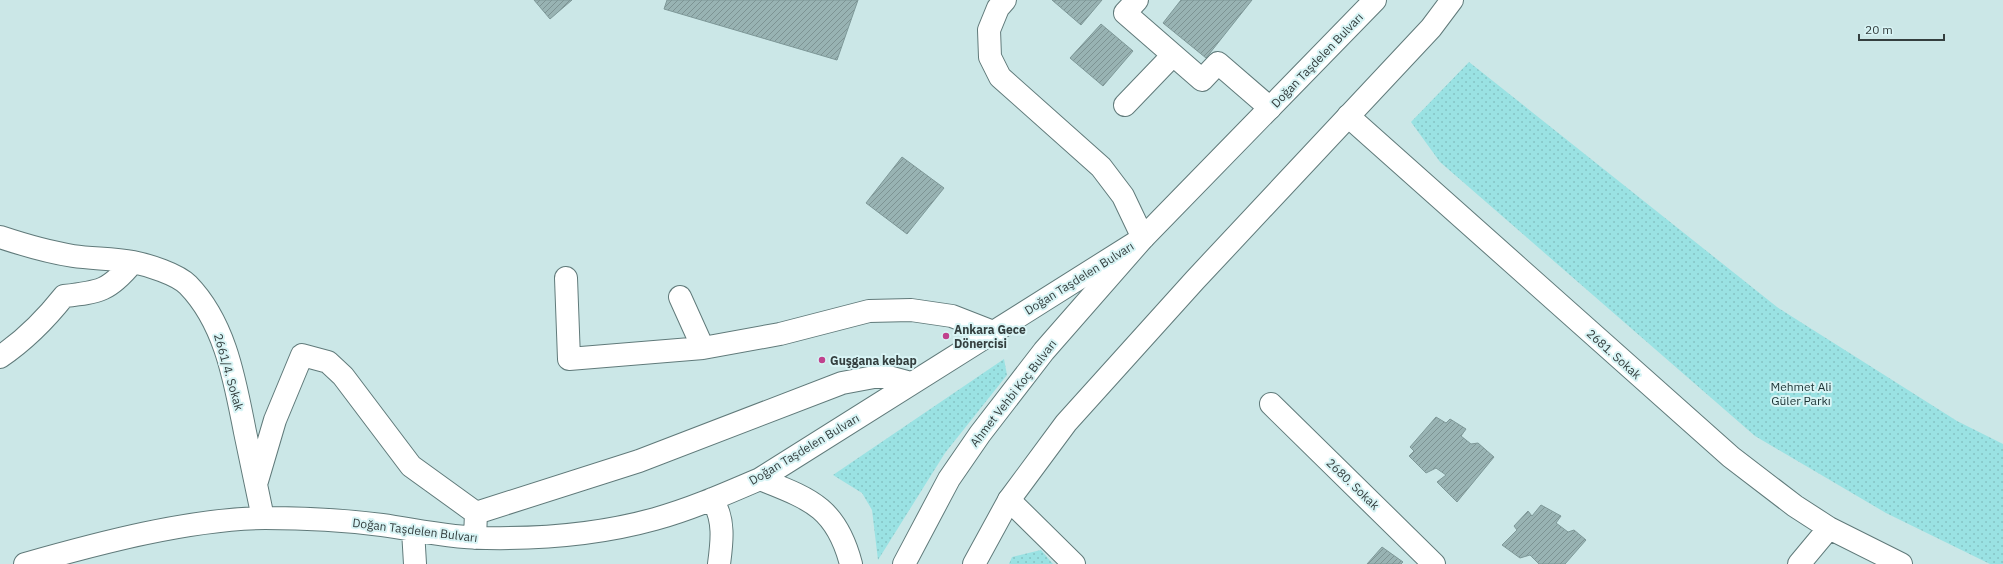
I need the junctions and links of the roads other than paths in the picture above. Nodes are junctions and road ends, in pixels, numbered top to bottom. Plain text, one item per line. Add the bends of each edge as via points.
1 (1005, 0) edge
2 (1137, 0) edge
3 (1375, 0) edge
4 (1452, 0) edge
5 (1466, 0) edge
6 (1431, 28) junction
7 (1173, 55) junction
8 (1125, 105) dead end
9 (1270, 108) junction
10 (1348, 116) junction
11 (0, 237) edge
12 (1143, 238) junction
13 (133, 262) junction
14 (566, 278) dead end
15 (680, 297) dead end
16 (993, 332) junction
17 (703, 348) junction
18 (0, 357) edge
19 (911, 383) junction
20 (1271, 404) dead end
21 (760, 479) junction
22 (256, 484) junction
23 (712, 499) junction
24 (1009, 500) junction
25 (476, 514) junction
26 (263, 518) junction
27 (1829, 528) junction
28 (413, 530) junction
29 (475, 538) junction
30 (25, 564) edge
31 (415, 564) edge
32 (719, 564) edge
33 (851, 564) edge
34 (904, 564) edge
35 (974, 564) edge
36 (1074, 564) edge
37 (1434, 564) edge
38 (1799, 564) edge
39 (1901, 564) edge

1 - 12 street via 998,8 990,30 990,57 1000,77 1101,167 1123,196
2 - 7 street via 1125,13
3 - 9 street, Doğan Taşdelen Bulvarı
4 - 6 street
5 - 6 street
6 - 10 street
7 - 8 street
7 - 9 street via 1202,80 1218,63
9 - 12 street, Doğan Taşdelen Bulvarı
10 - 24 street via 1066,423
10 - 27 street, 2681. Sokak via 1731,457 1789,502
11 - 13 street, 2661/4. Sokak via 74,256
12 - 16 street, Doğan Taşdelen Bulvarı
12 - 34 street, Ahmet Vehbi Koç Bulvarı via 1044,351 980,434 949,479
13 - 18 street via 120,277 99,292 64,296 52,312 21,342
13 - 22 street, 2661/4. Sokak via 162,270 187,284 206,306 219,333 234,382
14 - 17 street via 569,359
15 - 17 street
16 - 17 street via 952,316 911,310 869,311 780,334
16 - 19 street, Doğan Taşdelen Bulvarı
19 - 21 street, Doğan Taşdelen Bulvarı
19 - 25 street via 889,377 874,377 842,383 639,461
20 - 37 street, 2680. Sokak
21 - 23 street, Doğan Taşdelen Bulvarı
21 - 33 street via 807,499 821,508 834,522
22 - 25 street via 275,420 302,355 328,362 343,376 411,466
22 - 26 street, 2661/4. Sokak
23 - 29 street, Doğan Taşdelen Bulvarı via 654,520 571,535
23 - 32 street via 717,507 722,529
24 - 35 street
24 - 36 street
25 - 29 street
26 - 28 street, Doğan Taşdelen Bulvarı via 313,519
26 - 30 street, Doğan Taşdelen Bulvarı via 177,528
27 - 38 street
27 - 39 street, 2681. Sokak
28 - 29 street, Doğan Taşdelen Bulvarı
28 - 31 street

